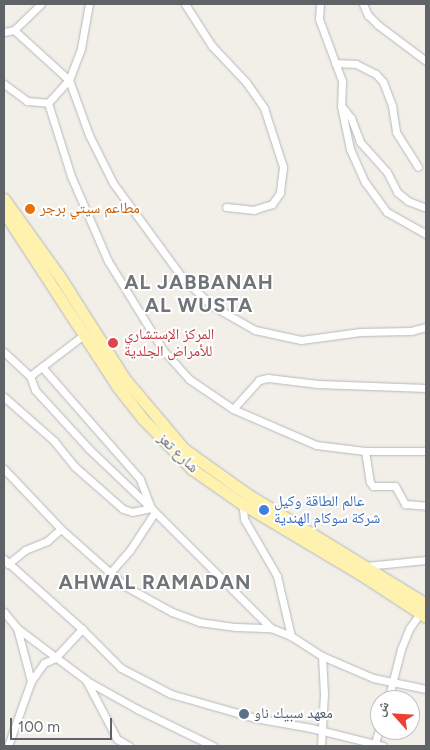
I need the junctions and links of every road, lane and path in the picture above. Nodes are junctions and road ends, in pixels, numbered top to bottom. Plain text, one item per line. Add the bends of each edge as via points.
1 (40, 4) edge
2 (89, 4) edge
3 (185, 4) edge
4 (320, 4) edge
5 (363, 4) edge
6 (33, 7) edge
7 (14, 30) junction
8 (4, 32) edge
9 (426, 61) edge
10 (335, 63) junction
11 (69, 80) junction
12 (4, 84) edge
13 (48, 104) junction
14 (341, 106) junction
15 (418, 167) dead end
16 (4, 199) edge
17 (226, 207) dead end
18 (426, 208) edge
19 (4, 212) edge
20 (426, 234) edge
21 (426, 327) edge
22 (89, 332) junction
23 (4, 352) edge
24 (42, 367) junction
25 (30, 376) junction
26 (426, 388) edge
27 (4, 397) edge
28 (233, 409) junction
29 (366, 451) junction
30 (426, 451) edge
31 (4, 469) edge
32 (244, 499) junction
33 (426, 506) edge
34 (153, 510) junction
35 (61, 529) junction
36 (426, 560) edge
37 (6, 562) edge
38 (363, 570) junction
39 (110, 573) junction
40 (424, 611) edge
41 (4, 612) edge
42 (17, 628) junction
43 (271, 628) junction
44 (82, 629) junction
45 (291, 636) junction
46 (322, 656) junction
47 (55, 658) junction
48 (86, 680) junction
49 (31, 681) junction
50 (392, 682) junction
51 (426, 689) edge
52 (390, 690) edge
53 (322, 732) junction
54 (374, 745) edge
55 (8, 746) edge
56 (129, 746) edge
57 (213, 746) edge
58 (321, 746) edge
59 (383, 746) edge

1 - 6 street
2 - 11 street via 81,48
3 - 17 street via 212,46 246,82 264,108 283,167 280,192 272,204 254,210
4 - 10 street via 319,19
5 - 9 street via 378,25
6 - 7 street
7 - 8 street
7 - 11 street
10 - 14 street via 342,81
10 - 15 street via 356,64 376,74 383,82 392,106 396,132
11 - 13 street
11 - 21 street via 88,135 113,183 181,276 211,305 255,330 301,340
12 - 13 street via 27,101
13 - 28 street via 71,176 108,261 163,350 183,371
14 - 18 street via 351,118 360,142 387,172 397,192 408,201
14 - 20 street via 350,149 365,182 387,212
16 - 22 main road, شارع تعز
19 - 22 main road, شارع تعز
22 - 24 street
22 - 32 main road, شارع تعز via 184,449
23 - 25 street
24 - 25 street
24 - 34 street via 140,479
25 - 34 street via 35,390 65,423
26 - 28 street via 318,384 268,378 259,380
27 - 34 street via 123,509 132,512
28 - 29 street via 308,443
29 - 30 street
29 - 33 street via 370,482 374,486 395,486 405,504
31 - 35 street
32 - 38 main road, شارع تعز
32 - 45 street via 244,519 277,576
34 - 39 street via 130,550
34 - 43 street
35 - 37 street via 47,541
35 - 39 street
36 - 38 street
37 - 44 street
38 - 40 main road, شارع تعز
39 - 43 street via 125,586 172,612 199,622
40 - 50 street via 409,629
41 - 42 street
42 - 47 street
42 - 49 street
43 - 45 street
44 - 47 street
44 - 53 street via 121,668 171,694 256,718
45 - 46 street
46 - 50 street via 373,678
46 - 53 street
47 - 48 street
47 - 49 street via 44,662
48 - 56 street via 117,739
48 - 57 street
49 - 55 street
50 - 51 street
50 - 52 street
53 - 54 street
53 - 58 street
54 - 59 street

